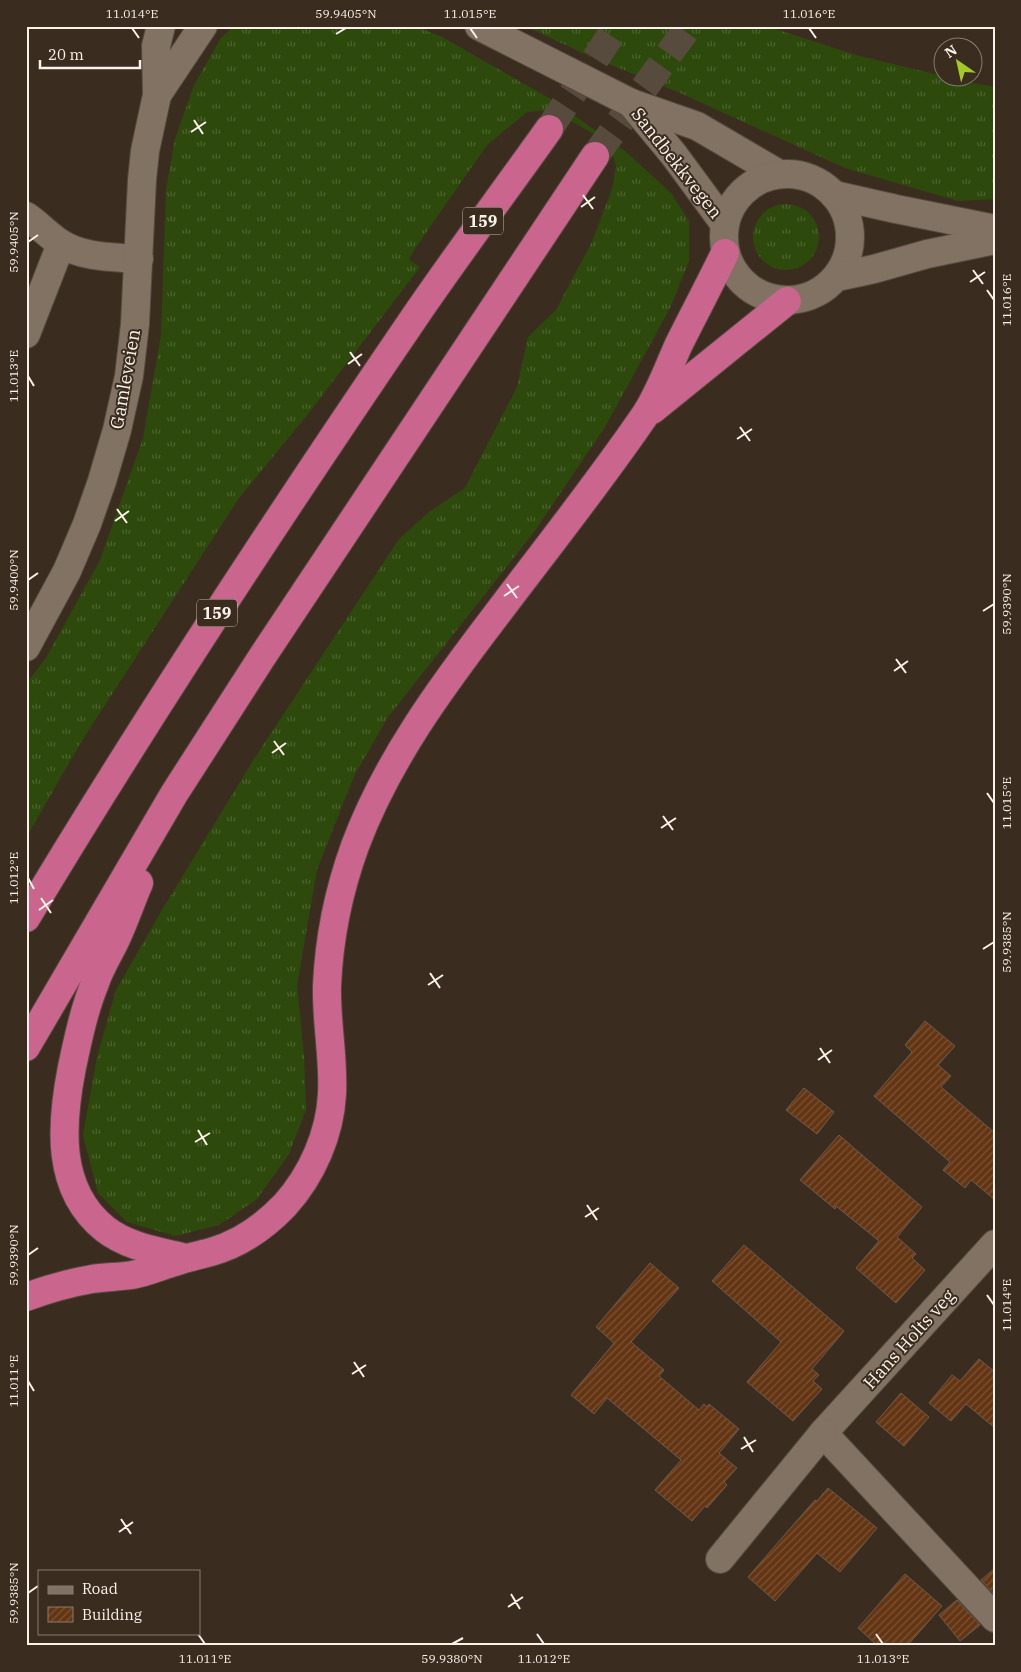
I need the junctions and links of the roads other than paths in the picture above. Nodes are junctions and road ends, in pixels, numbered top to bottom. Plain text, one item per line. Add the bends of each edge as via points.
1 (161, 26) edge
2 (203, 26) edge
3 (479, 26) edge
4 (157, 95) junction
5 (630, 103) junction
6 (549, 129) tunnel mouth
7 (595, 156) tunnel mouth
8 (779, 174) junction
9 (834, 195) junction
10 (26, 216) edge
11 (724, 224) junction
12 (995, 229) edge
13 (995, 240) edge
14 (61, 244) junction
15 (725, 253) junction
16 (139, 260) junction
17 (837, 277) junction
18 (787, 301) junction
19 (26, 334) edge
20 (647, 414) junction
21 (26, 647) edge
22 (174, 794) junction
23 (26, 918) edge
24 (26, 1048) edge
25 (995, 1244) edge
26 (186, 1258) junction
27 (26, 1297) edge
28 (823, 1433) junction
29 (720, 1559) dead end
30 (995, 1618) edge

1 - 4 main road, Gamleveien via 156,46
2 - 4 main road, Gamleveien
3 - 5 main road, Sandbekkvegen
4 - 16 main road, Gamleveien via 144,161
5 - 8 main road, Sandbekkvegen via 697,126
5 - 11 main road, Sandbekkvegen via 674,155
6 - 23 highway, 159 via 417,313 208,626
7 - 22 highway
8 - 9 main road via 809,178
8 - 11 main road via 744,190 731,205
9 - 12 main road
9 - 17 main road via 844,210 850,244 846,261
10 - 14 main road
11 - 15 main road
13 - 17 main road
14 - 16 main road via 92,255
14 - 19 main road
15 - 18 main road via 733,272 748,288 766,298
15 - 20 highway
16 - 21 main road, Gamleveien via 129,376 117,430 87,524
17 - 18 main road via 823,290 806,298
18 - 20 highway
20 - 26 highway via 434,699 389,771 370,809 343,882 336,915 327,986 332,1094 329,1120 313,1164 286,1203 270,1219 225,1247
22 - 24 highway
22 - 26 highway via 117,937 95,982 78,1038 67,1095 64,1151 78,1196 90,1215 105,1229 139,1247
25 - 28 main road, Hans Holts veg
26 - 27 highway via 132,1275 61,1285
28 - 29 main road, Hans Holts veg
28 - 30 main road

